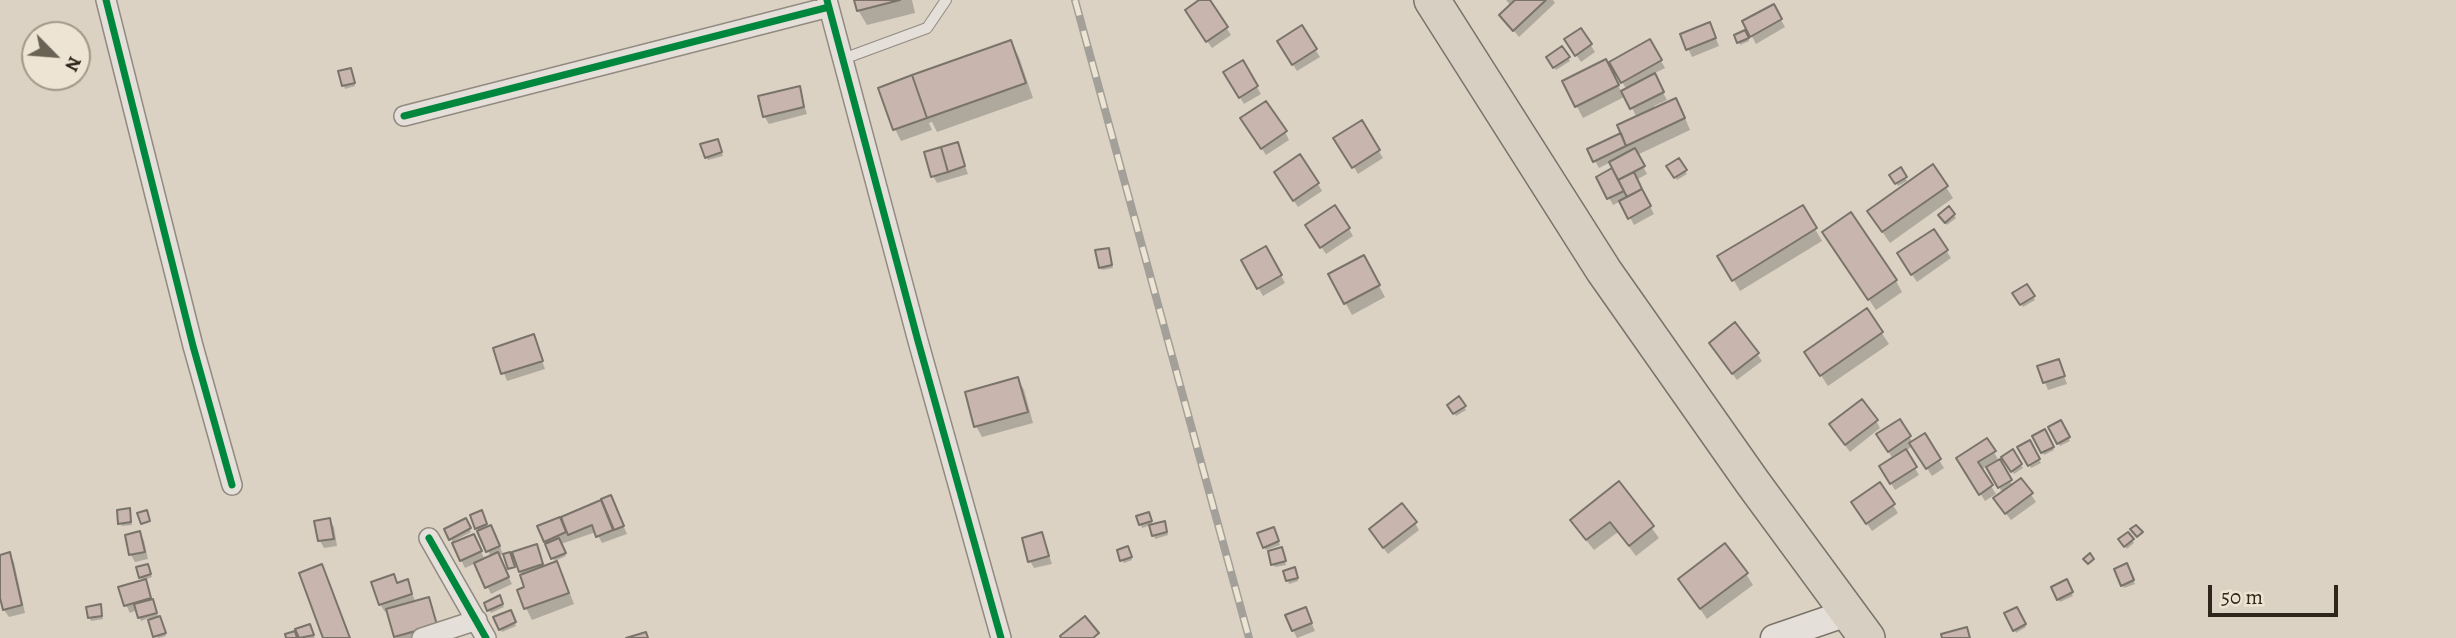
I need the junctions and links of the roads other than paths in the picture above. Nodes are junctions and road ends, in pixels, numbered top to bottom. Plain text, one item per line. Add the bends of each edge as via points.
1 (106, 0) edge
2 (946, 0) edge
3 (1432, 0) edge
4 (828, 4) edge
5 (843, 60) junction
6 (404, 116) dead end
7 (232, 485) dead end
8 (429, 538) dead end
9 (1857, 625) edge
10 (482, 629) edge
11 (422, 638) edge
12 (1001, 638) edge
13 (1774, 638) edge

1 - 7 street
2 - 5 lane via 927,28
3 - 9 highway via 1604,271
4 - 5 street
4 - 6 street
5 - 12 street
8 - 10 street
9 - 13 main road
10 - 11 street

